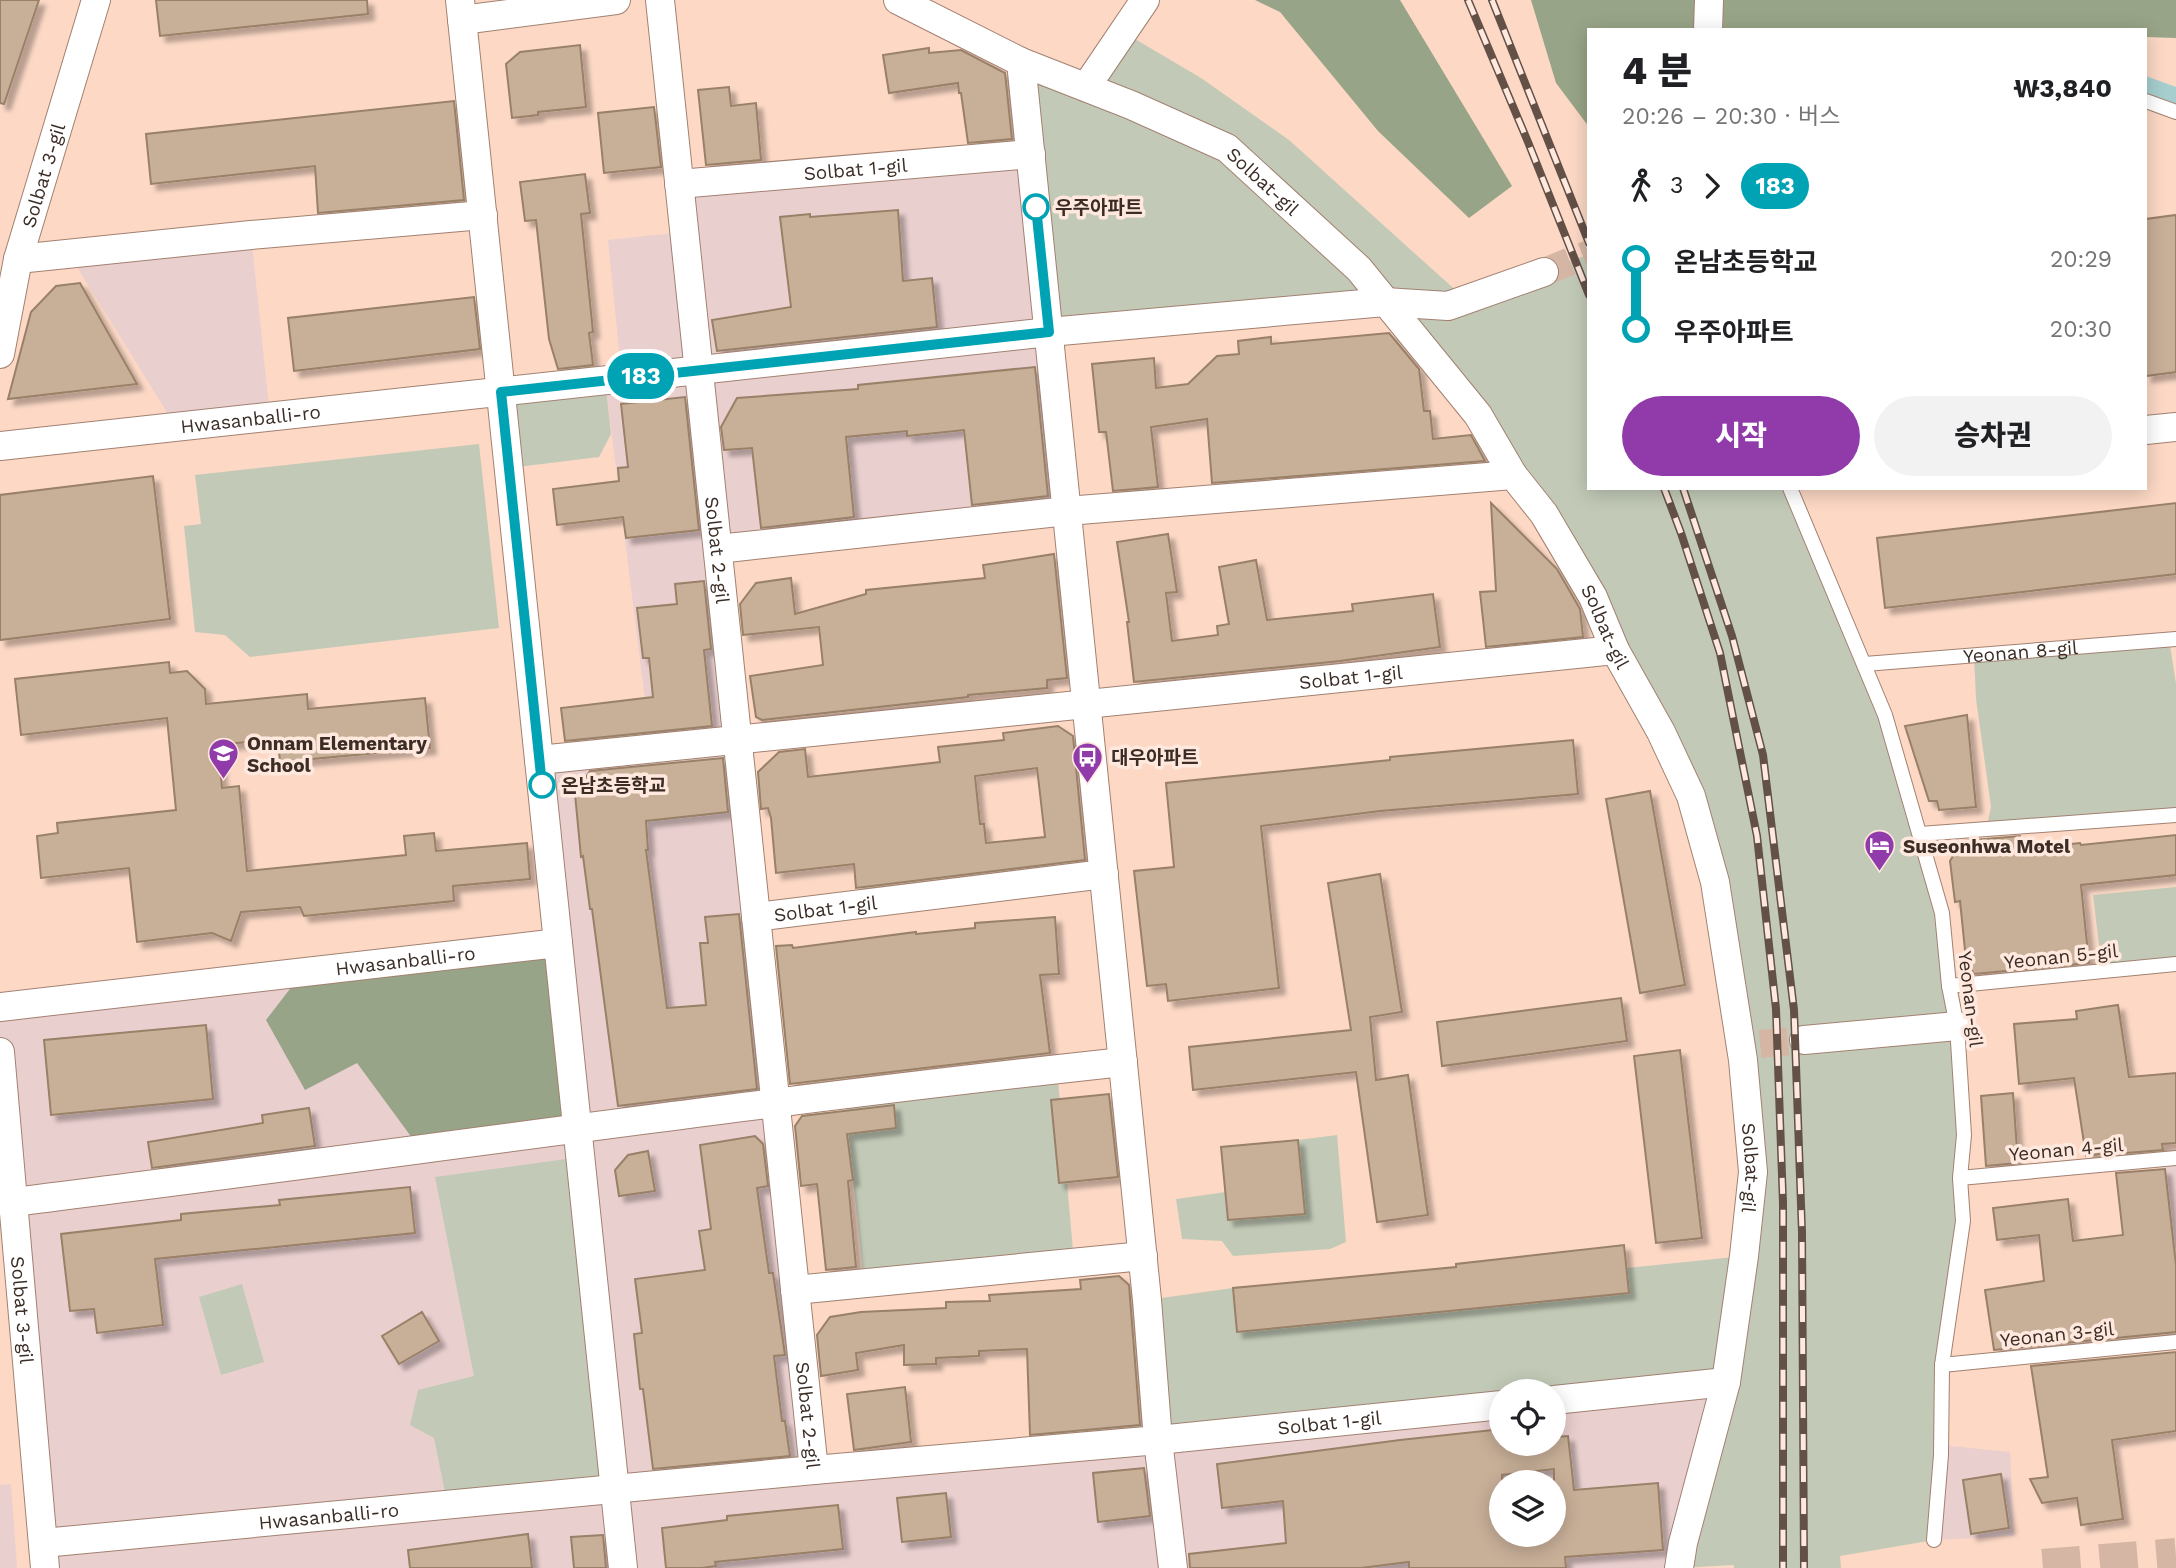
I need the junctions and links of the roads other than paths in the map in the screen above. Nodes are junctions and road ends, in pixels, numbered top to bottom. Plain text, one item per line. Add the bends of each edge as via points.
1 (96, 0) edge
2 (616, 0) edge
3 (660, 0) edge
4 (898, 0) edge
5 (1145, 0) edge
6 (1709, 0) edge
7 (461, 10) edge
8 (1708, 28) edge
9 (1021, 62) junction
10 (1086, 87) junction
11 (2147, 101) edge
12 (2176, 111) edge
13 (1031, 154) junction
14 (679, 184) junction
15 (483, 215) junction
16 (18, 259) junction
17 (1544, 271) tunnel mouth
18 (1385, 302) junction
19 (1049, 332) junction
20 (0, 354) edge
21 (699, 370) junction
22 (501, 392) junction
23 (2176, 427) edge
24 (2147, 430) edge
25 (0, 446) edge
26 (1513, 475) junction
27 (1791, 490) edge
28 (1067, 510) junction
29 (718, 549) junction
30 (2176, 639) edge
31 (1615, 650) junction
32 (1865, 664) junction
33 (1086, 704) junction
34 (737, 739) junction
35 (539, 760) junction
36 (2176, 815) edge
37 (1920, 834) junction
38 (1104, 874) junction
39 (756, 917) junction
40 (558, 943) junction
41 (2176, 964) edge
42 (1949, 986) junction
43 (0, 1007) edge
44 (1957, 1026) junction
45 (1804, 1040) tunnel mouth
46 (0, 1052) edge
47 (1123, 1062) junction
48 (775, 1102) junction
49 (577, 1128) junction
50 (2176, 1158) edge
51 (1960, 1178) junction
52 (13, 1202) junction
53 (1143, 1256) junction
54 (794, 1290) junction
55 (2176, 1342) edge
56 (1942, 1365) junction
57 (1726, 1382) junction
58 (1566, 1399) edge
59 (1489, 1406) edge
60 (1158, 1440) junction
61 (814, 1470) junction
62 (615, 1489) junction
63 (1934, 1539) dead end
64 (44, 1556) edge
65 (623, 1568) edge
66 (1173, 1568) edge
67 (1679, 1568) edge

1 - 16 street, Solbat 3-gil
2 - 7 street
3 - 14 street, Solbat 2-gil
4 - 9 street, Solbat-gil
5 - 10 street
6 - 8 street
7 - 15 street
9 - 10 street, Solbat-gil
9 - 13 street
10 - 18 street, Solbat-gil via 1227,148 1359,269
11 - 12 lane
13 - 14 street, Solbat 1-gil
13 - 19 street
14 - 21 street, Solbat 2-gil
15 - 16 street
15 - 22 street
16 - 20 street, Solbat 3-gil
17 - 18 street via 1448,306
18 - 19 street
18 - 26 street, Solbat-gil via 1478,415
19 - 21 street
19 - 28 street
21 - 22 street, Hwasanballi-ro
21 - 29 street, Solbat 2-gil
22 - 25 street, Hwasanballi-ro
22 - 35 street
23 - 24 street
26 - 28 street
26 - 31 street, Solbat-gil via 1544,514 1593,597
27 - 32 lane, Yeonan-gil
28 - 29 street
28 - 33 street
29 - 34 street, Solbat 2-gil
30 - 32 lane, Yeonan 8-gil
31 - 33 street, Solbat 1-gil
31 - 57 street, Solbat-gil via 1690,796 1715,883 1751,1045 1753,1172
32 - 37 lane, Yeonan-gil
33 - 34 street, Solbat 1-gil
33 - 38 street
34 - 35 street, Solbat 1-gil
34 - 39 street, Solbat 2-gil
35 - 40 street
36 - 37 lane
37 - 42 lane, Yeonan-gil via 1942,913
38 - 39 street, Solbat 1-gil
38 - 47 street
39 - 48 street, Solbat 2-gil
40 - 43 street, Hwasanballi-ro
40 - 49 street
41 - 42 lane, Yeonan 5-gil
42 - 44 lane, Yeonan-gil
44 - 45 street
44 - 51 lane, Yeonan-gil via 1964,1135
46 - 52 street, Solbat 3-gil
47 - 48 street
47 - 53 street
48 - 49 street
48 - 54 street, Solbat 2-gil
49 - 52 street
49 - 62 street
50 - 51 lane, Yeonan 4-gil
51 - 56 lane, Yeonan-gil via 1963,1221
52 - 64 street, Solbat 3-gil
53 - 54 street
53 - 60 street
54 - 61 street, Solbat 2-gil
55 - 56 lane, Yeonan 3-gil
56 - 63 lane, Yeonan-gil
57 - 58 street
57 - 67 street, Solbat-gil
59 - 60 street, Solbat 1-gil
60 - 61 street, Solbat 2-gil
60 - 66 street
61 - 62 street, Hwasanballi-ro
62 - 64 street, Hwasanballi-ro
62 - 65 street

